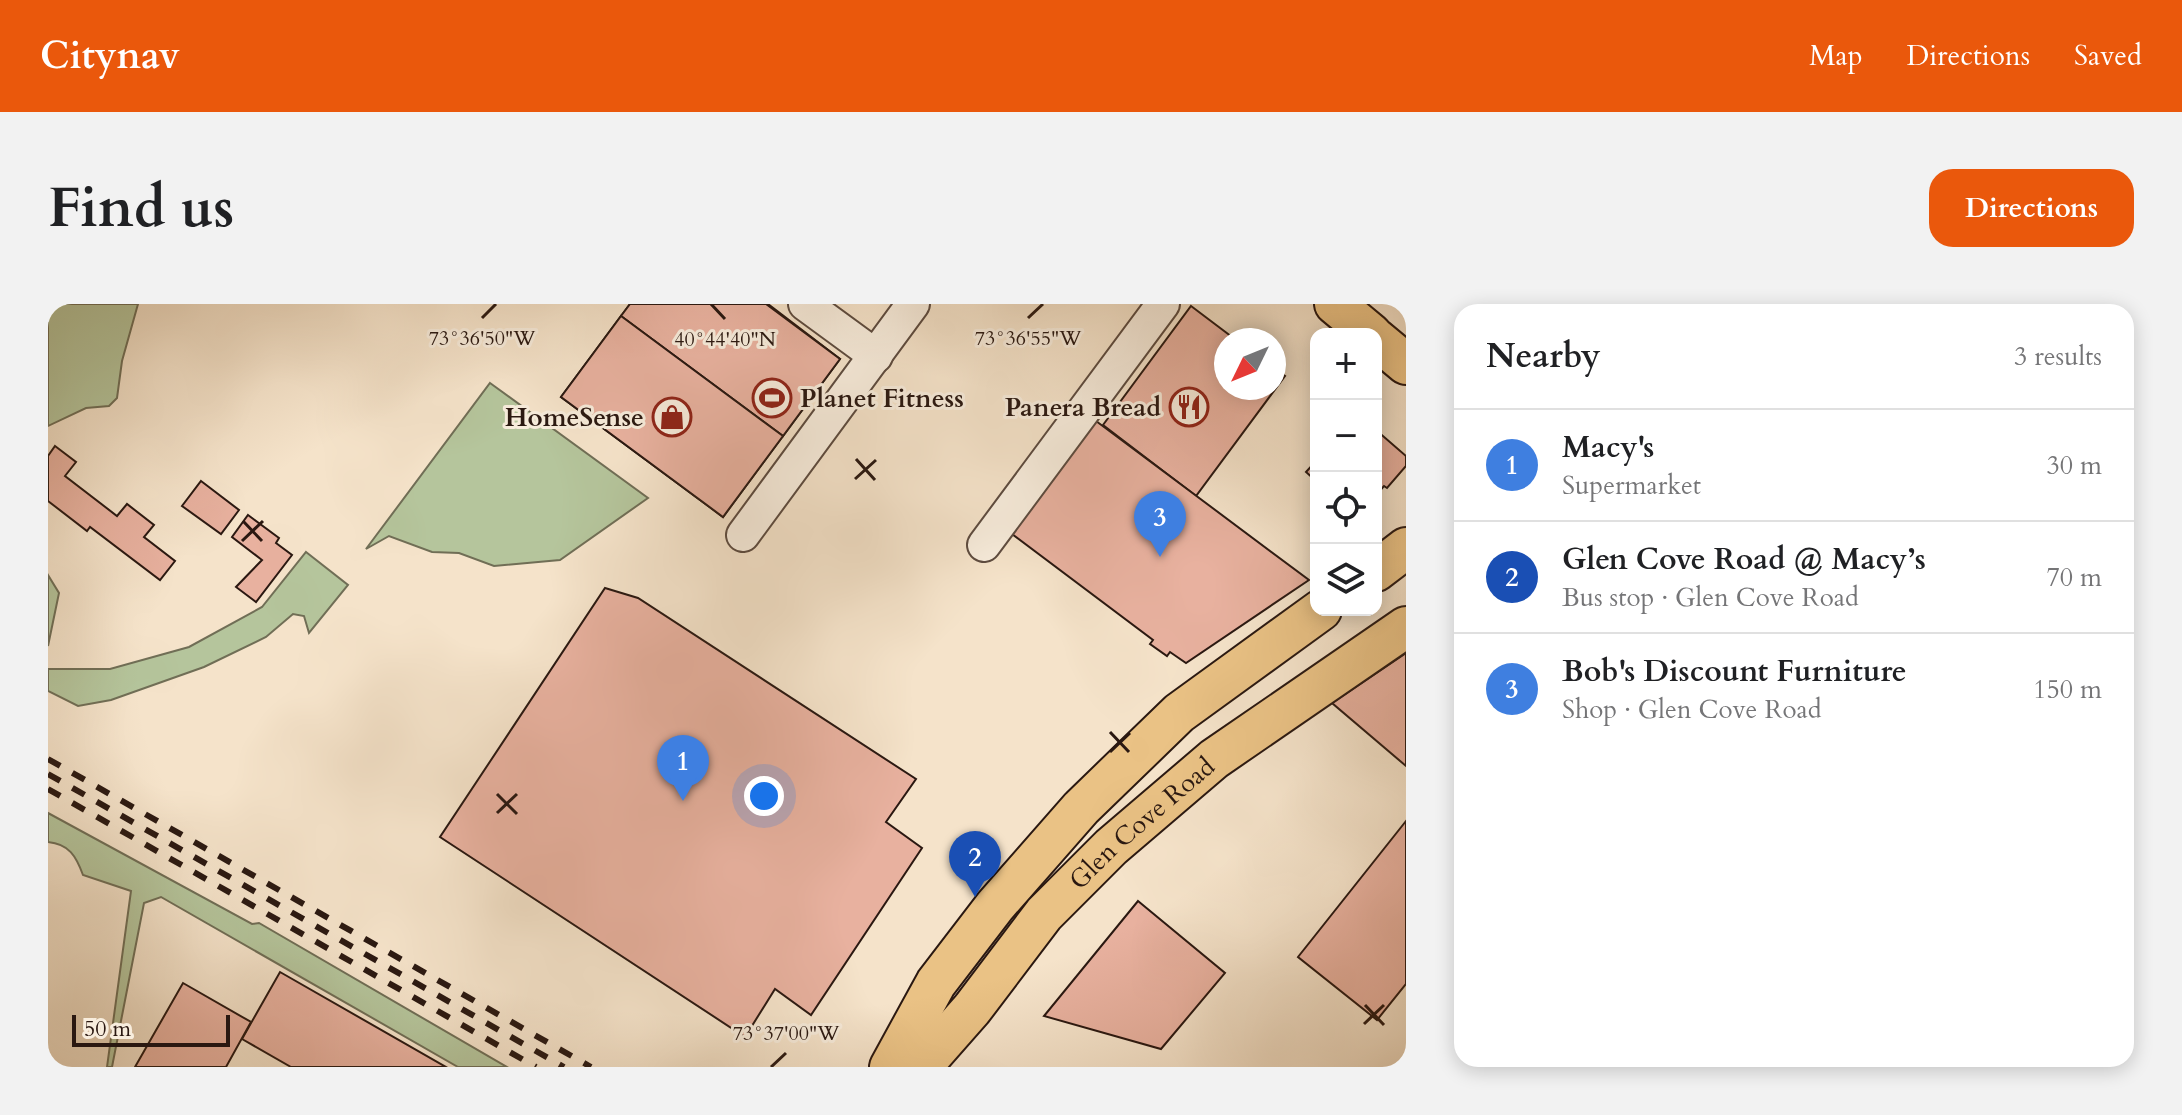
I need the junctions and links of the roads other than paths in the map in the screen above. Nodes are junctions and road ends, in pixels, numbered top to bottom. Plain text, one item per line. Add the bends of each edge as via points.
1 (805, 304) edge
2 (913, 304) edge
3 (1163, 304) edge
4 (1335, 304) edge
5 (1389, 353) edge
6 (876, 356) junction
7 (743, 535) dead end
8 (984, 545) dead end
9 (1313, 616) edge
10 (1406, 627) edge
11 (1068, 823) junction
12 (1105, 853) junction
13 (936, 983) junction
14 (972, 1009) junction
15 (890, 1067) edge
16 (921, 1067) edge

1 - 6 lane
2 - 6 lane
3 - 8 lane
4 - 5 main road
6 - 7 lane
9 - 11 main road, Glen Cove Road via 1179,713
10 - 12 main road, Glen Cove Road via 1214,759
11 - 12 main road
11 - 13 main road, Glen Cove Road
12 - 14 main road, Glen Cove Road via 1044,914
13 - 14 main road
13 - 15 main road, Glen Cove Road
14 - 16 main road, Glen Cove Road

